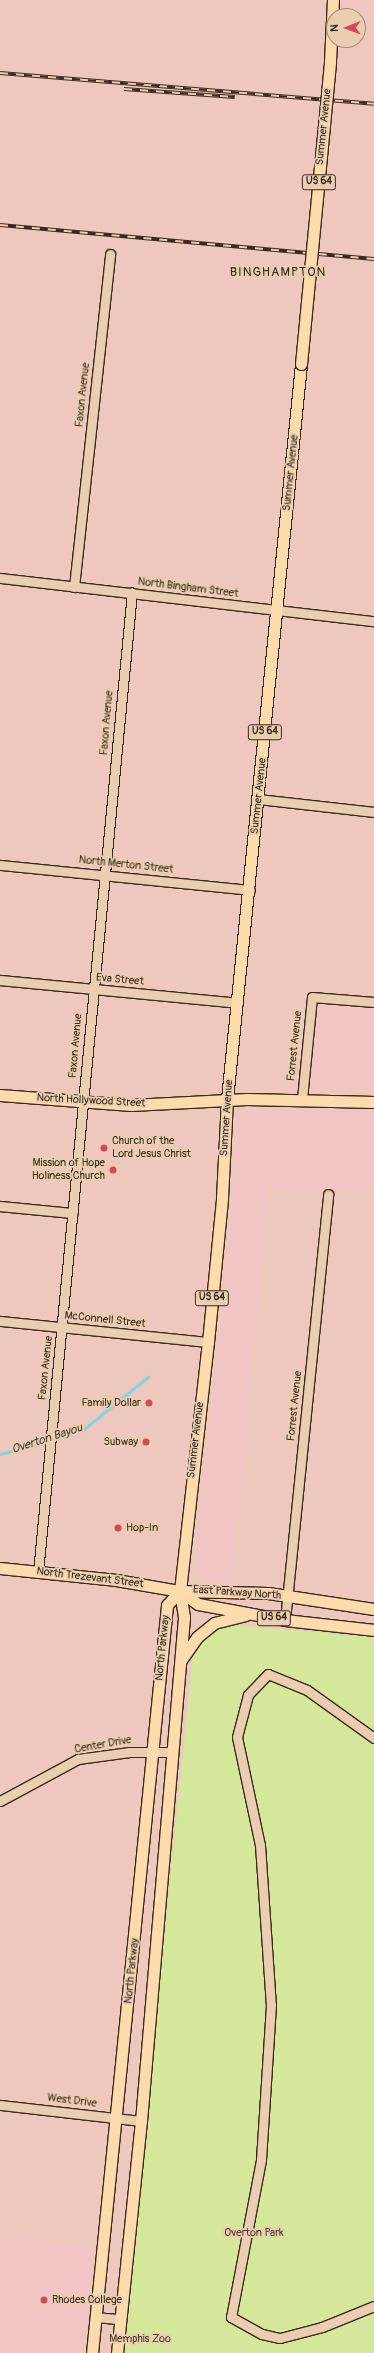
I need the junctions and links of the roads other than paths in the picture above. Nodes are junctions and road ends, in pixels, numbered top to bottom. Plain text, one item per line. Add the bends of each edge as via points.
1 (334, 0) edge
2 (110, 254) dead end
3 (0, 578) edge
4 (74, 587) junction
5 (132, 593) junction
6 (277, 610) junction
7 (374, 621) edge
8 (258, 799) junction
9 (374, 812) edge
10 (0, 865) edge
11 (106, 875) junction
12 (250, 890) junction
13 (0, 980) edge
14 (93, 990) junction
15 (374, 1002) edge
16 (238, 1003) junction
17 (0, 1095) edge
18 (302, 1098) junction
19 (227, 1099) junction
20 (374, 1102) edge
21 (83, 1103) junction
22 (328, 1194) dead end
23 (0, 1206) edge
24 (73, 1213) junction
25 (0, 1321) edge
26 (62, 1327) junction
27 (208, 1342) junction
28 (0, 1568) edge
29 (38, 1572) junction
30 (180, 1591) junction
31 (288, 1597) junction
32 (374, 1609) edge
33 (251, 1614) junction
34 (285, 1620) junction
35 (374, 1630) edge
36 (180, 1660) junction
37 (374, 1738) edge
38 (153, 1751) junction
39 (172, 1752) junction
40 (0, 1801) edge
41 (0, 2105) edge
42 (114, 2118) junction
43 (141, 2120) junction
44 (374, 2306) edge
45 (95, 2317) junction
46 (120, 2319) junction
47 (92, 2353) edge
48 (117, 2353) edge

1 - 6 main road, Summer Avenue / US 64, bridge
2 - 4 street, Faxon Avenue
3 - 4 street, North Bingham Street
4 - 5 street, North Bingham Street
5 - 6 street, North Bingham Street
5 - 11 street, Faxon Avenue
6 - 7 street, North Bingham Street
6 - 8 main road, Summer Avenue / US 64
8 - 9 street
8 - 12 main road, Summer Avenue / US 64
10 - 11 street, North Merton Street
11 - 12 street, North Merton Street
11 - 14 street, Faxon Avenue
12 - 16 main road, Summer Avenue / US 64
13 - 14 street, Eva Street
14 - 16 street, Eva Street
14 - 21 street, Faxon Avenue
15 - 18 street, Forrest Avenue via 312,997
16 - 19 main road, Summer Avenue / US 64
17 - 21 main road, North Hollywood Street
18 - 19 main road, North Hollywood Street
18 - 20 main road, North Hollywood Street
19 - 21 main road, North Hollywood Street via 132,1105
19 - 27 main road, Summer Avenue / US 64 via 222,1198
21 - 24 street, Faxon Avenue
22 - 31 street, Forrest Avenue
23 - 24 street
24 - 26 street, Faxon Avenue
25 - 26 street, McConnell Street
26 - 27 street, McConnell Street
26 - 29 street, Faxon Avenue
27 - 30 main road, Summer Avenue / US 64
28 - 29 main road, North Trezevant Street
29 - 30 main road, North Trezevant Street via 116,1580
30 - 31 main road, East Parkway North / US 64 via 268,1593
30 - 33 main road, East Parkway North / US 64 via 198,1604
30 - 36 main road, North Parkway via 184,1617
30 - 38 main road, North Parkway via 167,1606
31 - 32 main road, East Parkway North / US 64
31 - 34 street, Forrest Avenue
33 - 34 main road, East Parkway North / US 64
33 - 36 main road via 214,1623 197,1637
34 - 35 main road, East Parkway North / US 64
36 - 39 main road, North Parkway
37 - 44 street via 307,1690 268,1674 248,1695 238,1737 260,1845 271,2005 260,2160 231,2317 262,2334 280,2338 322,2327
38 - 39 street, Center Drive
38 - 40 street, Center Drive via 78,1759
38 - 42 main road, North Parkway via 131,1986
39 - 43 main road, North Parkway
41 - 42 street, West Drive
42 - 43 street, West Drive
42 - 45 main road, North Parkway
43 - 46 main road, North Parkway
45 - 46 street
45 - 47 main road, North Parkway
46 - 48 main road, North Parkway

